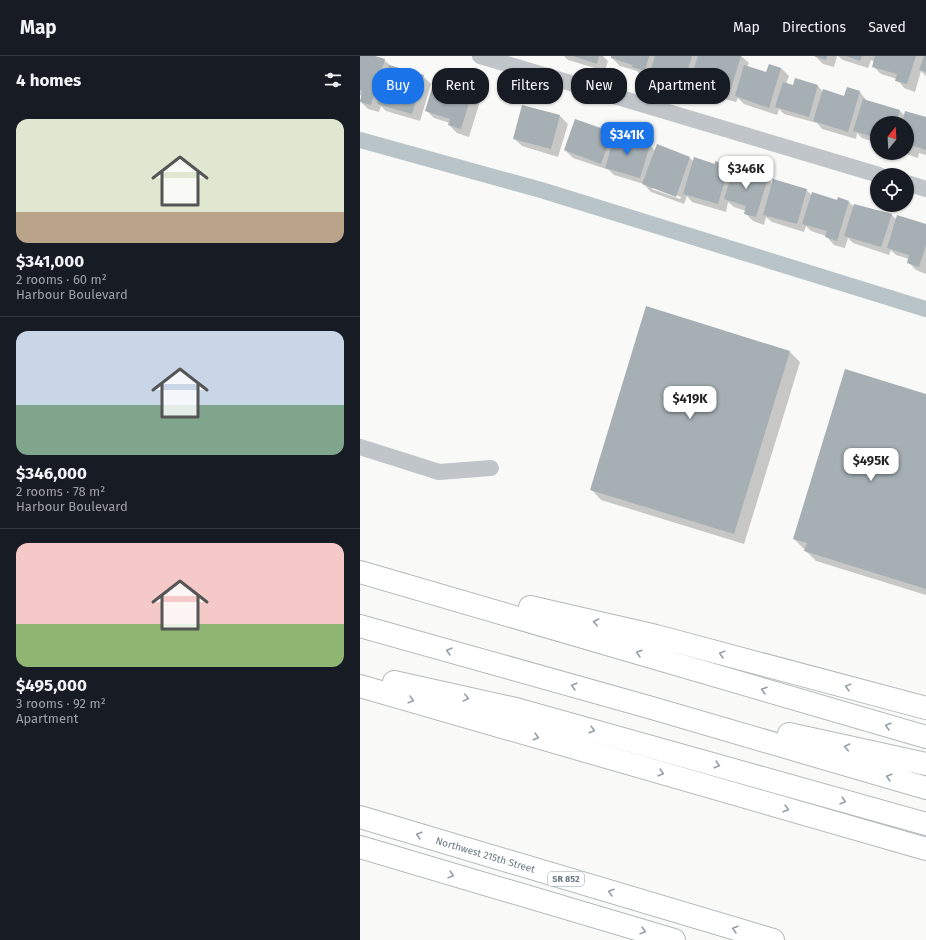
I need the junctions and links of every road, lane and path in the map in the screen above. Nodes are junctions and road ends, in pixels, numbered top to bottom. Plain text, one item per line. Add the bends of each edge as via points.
1 (480, 56) edge
2 (510, 60) edge
3 (870, 172) edge
4 (914, 185) edge
5 (926, 189) edge
6 (360, 447) edge
7 (491, 468) dead end
8 (360, 568) edge
9 (360, 572) edge
10 (360, 626) edge
11 (360, 675) edge
12 (360, 686) edge
13 (652, 708) junction
14 (926, 708) edge
15 (926, 737) edge
16 (926, 764) edge
17 (926, 788) edge
18 (360, 818) edge
19 (926, 824) edge
20 (360, 847) edge
21 (926, 849) edge
22 (674, 940) edge
23 (773, 940) edge

1 - 2 street
2 - 3 street
4 - 5 street
6 - 7 street via 439,472
14 -> 8 main road via 656,636
15 -> 9 main road
13 -> 10 main road
11 -> 19 main road via 516,709
12 -> 21 main road
16 -> 13 main road via 774,731 719,715
17 -> 13 main road
23 -> 18 main road, Northwest 215th Street / SR 852
20 -> 22 main road

